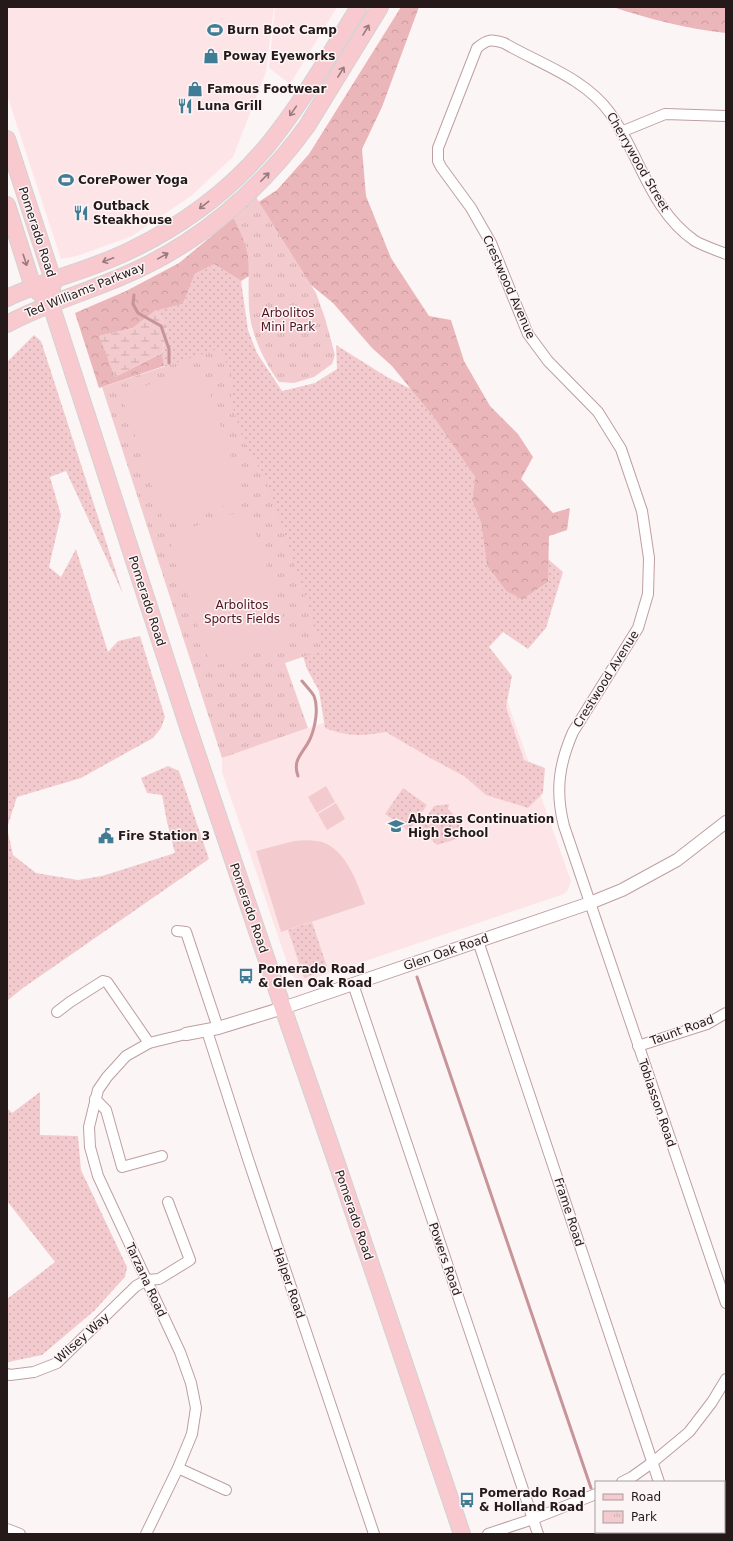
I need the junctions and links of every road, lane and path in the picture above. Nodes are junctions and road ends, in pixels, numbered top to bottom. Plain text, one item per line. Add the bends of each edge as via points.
1 (359, 7) edge
2 (380, 7) edge
3 (486, 41) joint
4 (726, 116) edge
5 (621, 132) junction
6 (7, 139) edge
7 (7, 205) edge
8 (726, 254) edge
9 (54, 280) junction
10 (33, 287) junction
11 (7, 298) edge
12 (50, 303) junction
13 (7, 324) edge
14 (726, 822) edge
15 (590, 903) junction
16 (176, 931) dead end
17 (478, 941) junction
18 (353, 984) junction
19 (283, 1008) junction
20 (57, 1012) dead end
21 (726, 1013) edge
22 (212, 1030) junction
23 (186, 1034) joint
24 (149, 1043) junction
25 (638, 1046) junction
26 (95, 1099) junction
27 (162, 1156) dead end
28 (168, 1202) dead end
29 (146, 1280) junction
30 (726, 1303) edge
31 (7, 1374) edge
32 (726, 1379) edge
33 (653, 1462) junction
34 (178, 1468) junction
35 (624, 1481) edge
36 (659, 1481) edge
37 (226, 1490) dead end
38 (595, 1494) edge
39 (533, 1519) junction
40 (7, 1529) edge
41 (20, 1534) edge
42 (146, 1534) edge
43 (374, 1534) edge
44 (462, 1534) edge
45 (488, 1534) edge
46 (538, 1534) edge

1 -> 9 main road, Ted Williams Parkway via 282,126 262,152 231,183 202,207 156,238 112,259
12 -> 2 main road, Ted Williams Parkway via 122,277 153,261 198,235 244,198 280,161 307,126
3 - 5 street, Cherrywood Street via 504,43 568,76 592,93 610,113
3 - 15 street, Crestwood Avenue via 477,48 438,148 438,161 445,175 471,208 491,243 528,334 548,362 598,412 621,449 642,511 649,558 648,594 638,628 573,732 559,780 558,801 561,816
4 - 5 street via 665,114
5 - 8 street, Cherrywood Street via 659,204 677,225 696,241
6 - 9 main road, Pomerado Road
7 -> 10 main road, Pomerado Road
9 - 10 main road, Ted Williams Parkway
9 - 12 main road, Pomerado Road
10 - 11 main road, Ted Williams Parkway
10 - 12 main road, Pomerado Road
12 - 13 main road, Ted Williams Parkway
12 - 19 main road, Pomerado Road via 187,724
14 - 15 street, Glen Oak Road via 677,860 622,890
15 - 17 street, Glen Oak Road
15 - 25 street, Tobiasson Road
16 - 22 street, Halper Road via 186,932
17 - 18 street, Glen Oak Road
17 - 33 street, Frame Road
18 - 19 street, Glen Oak Road
18 - 39 street, Powers Road
19 - 22 street, Glen Oak Road
19 - 44 main road, Pomerado Road
20 - 24 street via 103,981 108,982
21 - 25 street, Taunt Road via 707,1024
22 - 23 street, Glen Oak Road
22 - 43 street, Halper Road via 248,1159
23 - 24 street, Glen Oak Road
24 - 26 street, Tarzana Road via 126,1056 107,1077
25 - 30 street, Tobiasson Road
26 - 27 street via 106,1110 122,1167
26 - 29 street, Tarzana Road via 89,1127 90,1147 98,1176
28 - 29 street via 190,1260 159,1279
29 - 31 street, Wilsey Way via 136,1286 57,1363 34,1372
29 - 34 street, Tarzana Road via 180,1352 191,1383 196,1408 192,1434
32 - 33 street via 689,1432
33 - 35 street
33 - 36 street, Frame Road
34 - 37 street
34 - 42 street, Tarzana Road
38 - 39 street
39 - 45 street
39 - 46 street, Powers Road
40 - 41 street

